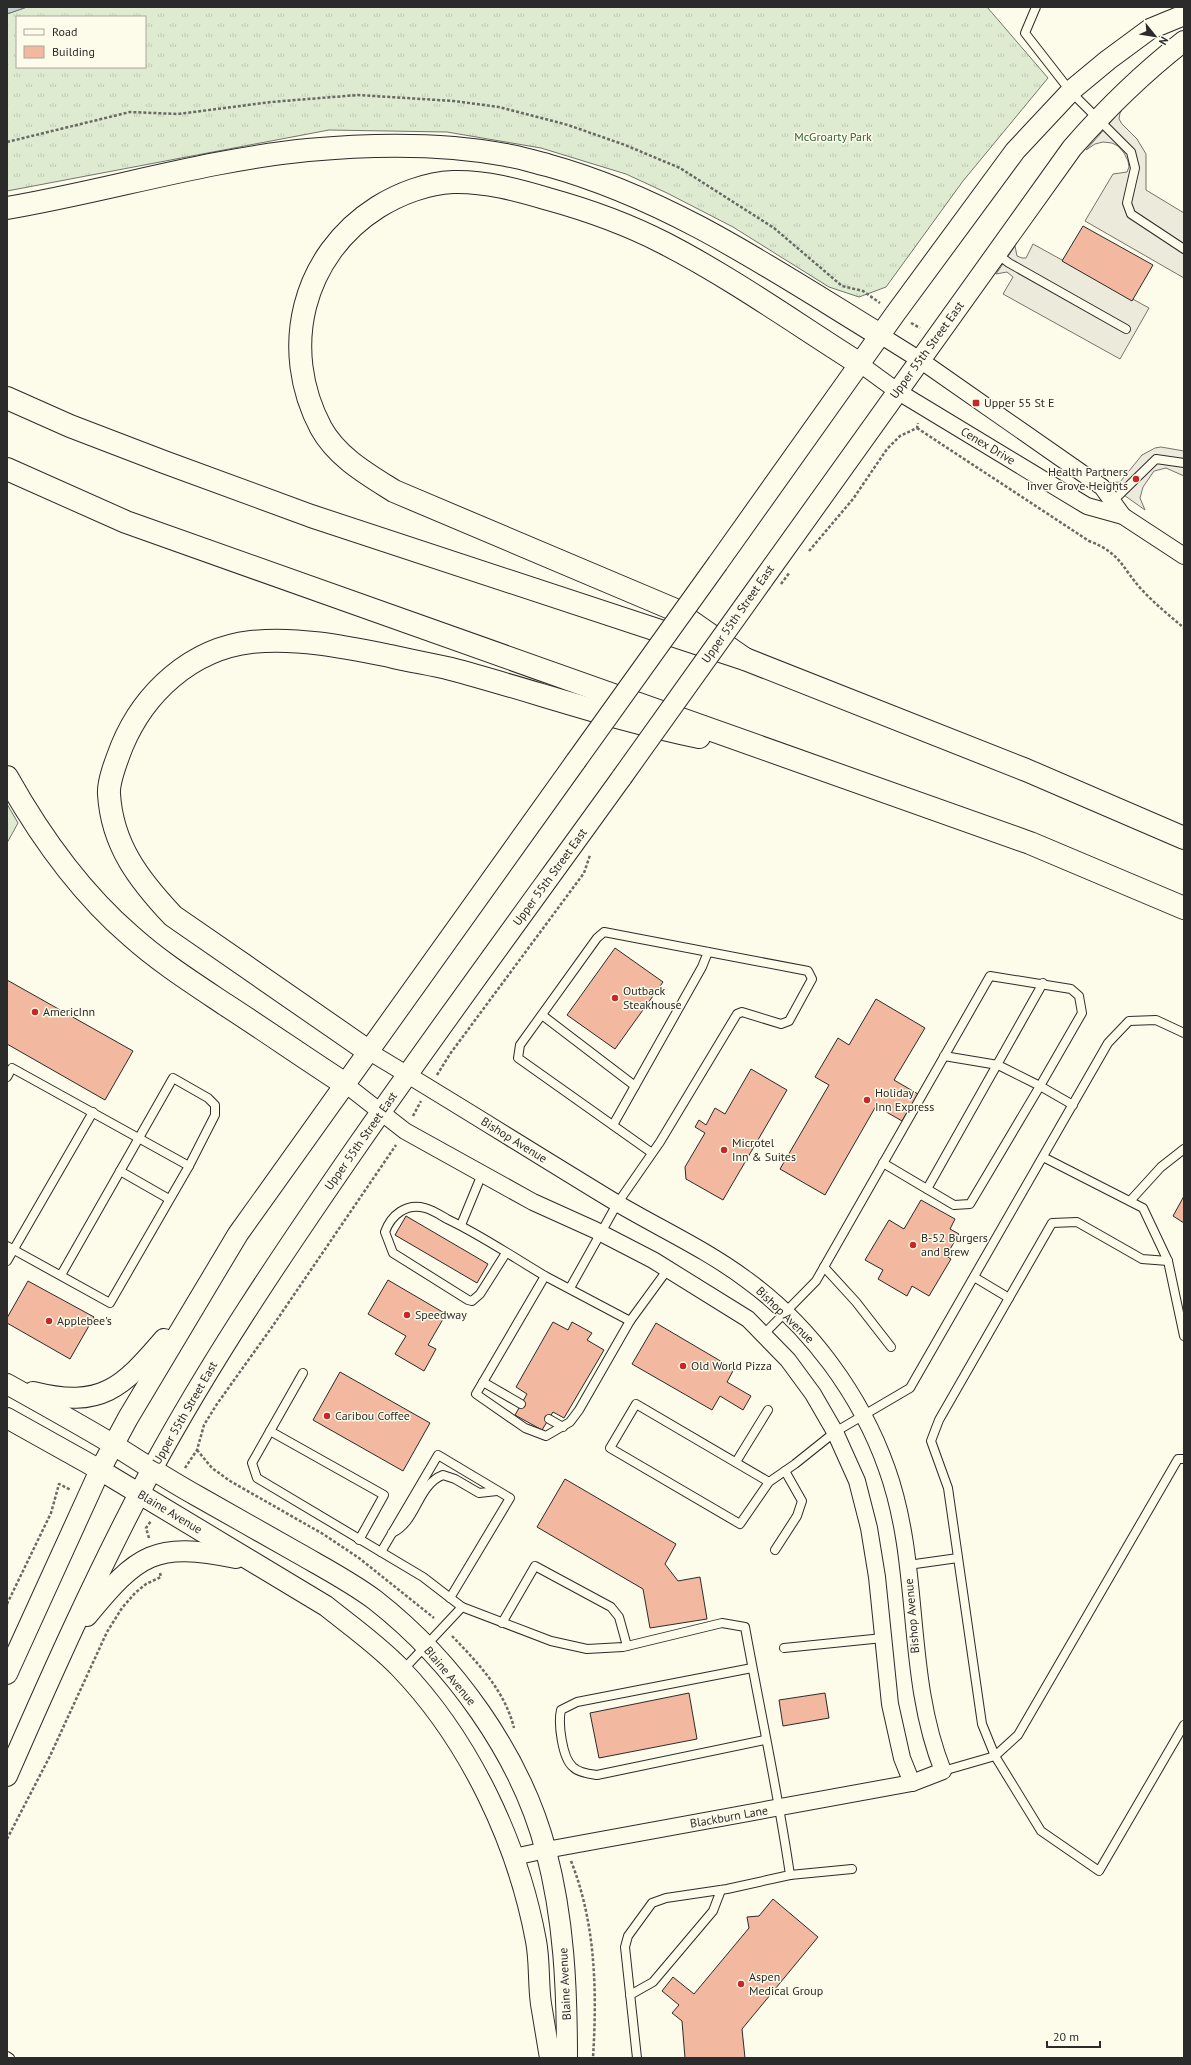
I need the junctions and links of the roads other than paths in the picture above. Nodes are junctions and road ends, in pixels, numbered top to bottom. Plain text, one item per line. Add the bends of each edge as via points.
1 (1036, 7) edge
2 (1184, 14) edge
3 (1184, 41) edge
4 (1070, 92) junction
5 (1097, 119) junction
6 (7, 208) edge
7 (1184, 249) edge
8 (996, 253) junction
9 (1126, 329) dead end
10 (880, 335) junction
11 (920, 360) junction
12 (860, 364) junction
13 (897, 392) junction
14 (7, 398) edge
15 (1184, 463) edge
16 (7, 469) edge
17 (1112, 502) junction
18 (1123, 516) junction
19 (1184, 556) edge
20 (745, 660) junction
21 (774, 752) junction
22 (7, 777) edge
23 (1184, 838) edge
24 (1184, 908) edge
25 (708, 952) junction
26 (1043, 983) junction
27 (542, 1015) junction
28 (1184, 1033) edge
29 (368, 1050) junction
30 (944, 1056) junction
31 (998, 1065) junction
32 (10, 1066) edge
33 (407, 1074) junction
34 (7, 1078) edge
35 (345, 1084) junction
36 (635, 1086) junction
37 (1040, 1086) junction
38 (1072, 1105) junction
39 (93, 1112) junction
40 (380, 1113) junction
41 (613, 1125) junction
42 (139, 1138) junction
43 (1184, 1149) edge
44 (652, 1153) junction
45 (1043, 1157) junction
46 (883, 1163) junction
47 (188, 1166) junction
48 (120, 1171) junction
49 (482, 1174) junction
50 (927, 1189) junction
51 (169, 1199) junction
52 (1130, 1201) junction
53 (617, 1204) junction
54 (461, 1225) junction
55 (601, 1233) junction
56 (10, 1248) edge
57 (506, 1253) junction
58 (7, 1261) edge
59 (1168, 1261) junction
60 (824, 1266) junction
61 (668, 1269) junction
62 (61, 1276) junction
63 (545, 1276) junction
64 (974, 1276) junction
65 (570, 1288) junction
66 (200, 1298) junction
67 (1009, 1298) junction
68 (785, 1312) junction
69 (630, 1321) junction
70 (763, 1335) junction
71 (1184, 1336) edge
72 (891, 1347) dead end
73 (303, 1373) dead end
74 (483, 1382) junction
75 (9, 1385) edge
76 (521, 1404) dead end
77 (768, 1410) dead end
78 (864, 1416) junction
79 (7, 1418) edge
80 (549, 1419) dead end
81 (562, 1427) junction
82 (270, 1431) junction
83 (835, 1432) junction
84 (114, 1446) junction
85 (1184, 1459) edge
86 (736, 1462) junction
87 (100, 1470) junction
88 (152, 1470) junction
89 (785, 1470) junction
90 (769, 1482) junction
91 (497, 1491) junction
92 (140, 1494) junction
93 (392, 1533) junction
94 (359, 1540) junction
95 (775, 1550) dead end
96 (381, 1552) junction
97 (958, 1558) junction
98 (251, 1562) junction
99 (908, 1565) junction
100 (450, 1598) junction
101 (462, 1607) junction
102 (502, 1623) junction
103 (883, 1638) junction
104 (66, 1642) junction
105 (627, 1646) junction
106 (426, 1647) junction
107 (784, 1648) dead end
108 (752, 1668) junction
109 (402, 1671) junction
110 (7, 1674) edge
111 (1184, 1725) edge
112 (765, 1740) junction
113 (995, 1756) junction
114 (943, 1771) junction
115 (7, 1776) edge
116 (912, 1783) junction
117 (780, 1808) junction
118 (546, 1850) junction
119 (514, 1857) junction
120 (852, 1869) dead end
121 (790, 1875) junction
122 (721, 1890) junction
123 (630, 1995) junction
124 (7, 2056) edge
125 (10, 2058) edge
126 (550, 2058) edge
127 (567, 2058) edge
128 (637, 2058) edge

1 - 4 lane via 1025,34
2 - 4 street via 1150,29
3 - 5 street, Upper 55th Street East
4 - 5 lane
4 - 10 street via 1015,152
5 - 7 lane via 1131,152 1136,168 1127,203 1131,214
5 - 8 street, Upper 55th Street East via 1072,148
6 - 10 highway via 234,161 306,150 390,146 507,155 580,174 674,213 718,236
8 - 9 lane via 1009,263
8 - 11 street, Upper 55th Street East
10 - 11 street, Cenex Drive
10 - 12 street
11 - 13 street, Upper 55th Street East
11 - 17 street, Cenex Drive via 1102,487
12 - 13 street, Cenex Drive
12 - 20 highway via 702,264 663,243 617,222 571,206 485,184 451,182 394,197 360,218 336,243 318,270 305,307 299,339 302,371 309,400 322,430 343,455 363,472 394,491 673,609
12 - 29 street, bridge
13 - 18 street, Cenex Drive via 1088,506
13 - 33 street, Upper 55th Street East, bridge
14 - 20 highway via 70,426 311,516
15 - 17 lane via 1156,459
16 - 21 highway via 126,522
17 - 18 street, Cenex Drive
18 - 19 street, Cenex Drive
20 - 23 highway via 1026,770
21 - 24 highway via 1030,843
21 - 29 highway via 661,730 449,669 346,647 295,642 250,642 222,649 190,663 162,684 145,705 128,731 117,760 109,792 116,829 128,860 147,889 173,916
22 - 35 highway via 28,816 70,873 130,936 162,962
25 - 27 lane via 604,932 597,938
25 - 36 lane
25 - 44 lane via 808,971 812,980 788,1021 781,1024 742,1012 737,1014
26 - 30 lane via 990,976
26 - 31 lane
26 - 37 lane via 1071,989 1080,996 1082,1013
27 - 36 lane
27 - 41 lane via 520,1046 518,1058
28 - 38 lane via 1156,1020 1128,1022 1108,1043
29 - 33 street, Bishop Avenue
29 - 35 street
30 - 31 lane
30 - 46 lane
31 - 37 lane
31 - 50 lane
32 - 34 lane
32 - 39 lane
33 - 40 street, Upper 55th Street East
33 - 53 street, Bishop Avenue
35 - 40 street
35 - 66 street via 238,1234
36 - 41 lane
37 - 38 lane
37 - 50 lane via 970,1204 954,1205
38 - 45 lane
39 - 42 lane
39 - 56 lane
40 - 49 street via 405,1131
40 - 88 street, Upper 55th Street East via 270,1274 217,1358
41 - 44 lane
42 - 47 lane
42 - 47 lane via 173,1078 208,1098 215,1105 215,1115
42 - 48 lane
43 - 52 lane via 1161,1166
44 - 53 lane
45 - 52 lane
45 - 64 lane
46 - 50 lane
46 - 60 lane
47 - 51 lane
48 - 51 lane
48 - 62 lane
49 - 54 lane
49 - 55 street via 533,1202
51 - 62 lane via 110,1303
52 - 59 lane via 1144,1208
53 - 55 lane
53 - 68 street, Bishop Avenue via 706,1253 747,1280
54 - 57 lane
54 - 57 lane via 425,1208 405,1209 390,1219 385,1232 393,1253 472,1301 480,1294
55 - 61 street
55 - 65 lane
56 - 58 lane
56 - 62 lane
57 - 63 lane
59 - 67 lane via 1142,1259 1077,1222 1052,1223
59 - 71 lane
60 - 68 lane via 816,1281
60 - 72 lane
61 - 69 lane
61 - 70 street via 748,1320
63 - 65 lane
63 - 74 lane
64 - 67 lane
64 - 78 lane via 910,1388
65 - 69 lane
66 - 75 street via 135,1373 108,1391 80,1398 57,1398
66 - 84 street
67 - 97 lane via 938,1420 931,1441 948,1488
68 - 70 lane
68 - 78 street, Bishop Avenue via 819,1348
69 - 81 lane via 579,1410 570,1422
70 - 83 street via 788,1360 813,1394
73 - 82 lane
74 - 76 lane
74 - 81 lane via 476,1394 534,1432 546,1436
75 - 84 street, Blaine Avenue
77 - 86 lane
78 - 83 lane
78 - 99 street, Bishop Avenue via 887,1469 900,1516
79 - 87 street, Blaine Avenue
80 - 81 lane
82 - 94 lane via 252,1463 257,1478
82 - 94 lane via 384,1496
83 - 89 lane
83 - 103 street via 857,1481 869,1528
84 - 87 street
84 - 88 street, Blaine Avenue
85 - 113 lane via 1178,1459 1018,1735
86 - 90 lane
86 - 90 lane via 636,1404 610,1448 740,1524
87 - 92 street, Blaine Avenue
87 - 110 street
88 - 92 street, Upper 55th Street East
88 - 106 street, Blaine Avenue via 344,1579 376,1601
89 - 90 lane
89 - 95 lane via 802,1501 797,1516
91 - 93 lane via 479,1493 443,1475 433,1479 402,1528
91 - 93 lane via 438,1455
91 - 100 lane via 510,1498
92 - 98 street, Blaine Avenue
92 - 104 street, Upper 55th Street East
93 - 96 lane
94 - 96 lane
96 - 100 lane via 423,1577
97 - 99 lane
97 - 113 lane via 982,1724
98 - 104 street via 203,1551 176,1551 154,1555 138,1562 113,1584
98 - 109 street, Blaine Avenue via 326,1606
99 - 114 street, Bishop Avenue via 920,1692 933,1746
100 - 101 lane
101 - 102 lane
101 - 106 lane
102 - 105 lane via 551,1641 587,1649
102 - 105 lane via 535,1566 611,1607 619,1617
103 - 107 lane
103 - 116 street via 895,1731
104 - 115 street, Upper 55th Street East
105 - 108 lane via 722,1623 745,1627
106 - 109 lane
106 - 118 street, Blaine Avenue via 464,1690 489,1726 528,1799
108 - 112 lane
108 - 112 lane via 577,1702 561,1710 559,1720 566,1759 574,1768 597,1775
109 - 119 street, Blaine Avenue via 461,1746 481,1781
111 - 113 lane via 1099,1871 1041,1831
112 - 117 lane
113 - 114 lane
114 - 116 street, Blackburn Lane
116 - 117 street, Blackburn Lane
117 - 118 street, Blackburn Lane
117 - 121 lane
118 - 119 street, Blackburn Lane
118 - 127 street, Blaine Avenue via 564,1944
119 - 126 street, Blaine Avenue via 537,1942 541,2004
120 - 121 lane
121 - 122 lane
122 - 123 lane via 713,1911 653,1982
122 - 123 lane via 652,1902 628,1936 625,1947
123 - 128 lane
124 - 125 lane

